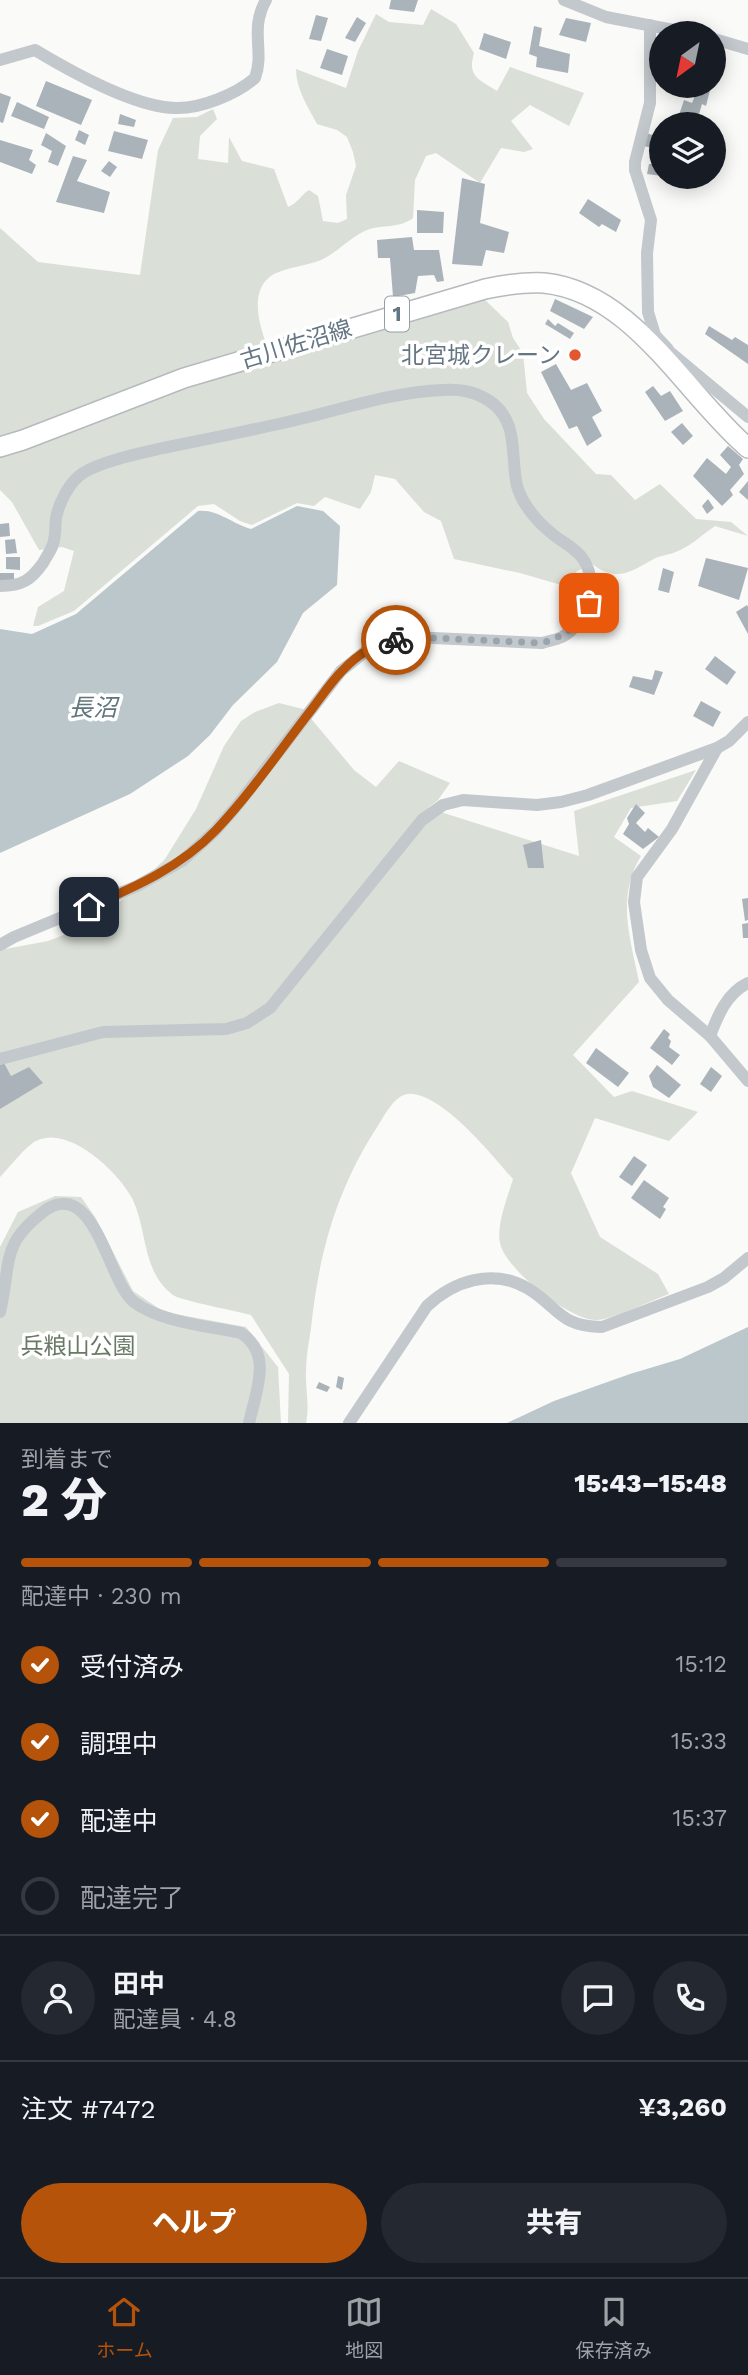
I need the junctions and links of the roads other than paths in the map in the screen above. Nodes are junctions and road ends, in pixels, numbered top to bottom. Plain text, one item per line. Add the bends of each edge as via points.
1 (266, 0) edge
2 (568, 1) edge
3 (649, 25) edge
4 (726, 43) edge
5 (748, 49) edge
6 (0, 60) edge
7 (650, 98) edge
8 (666, 355) junction
9 (748, 417) edge
10 (0, 447) edge
11 (748, 448) edge
12 (0, 586) edge
13 (748, 722) edge
14 (717, 748) junction
15 (0, 945) edge
16 (748, 983) edge
17 (710, 1036) junction
18 (0, 1059) edge
19 (748, 1081) edge
20 (748, 1258) edge
21 (0, 1312) edge
22 (249, 1423) edge
23 (349, 1423) edge

1 - 6 street via 257,24 255,78 190,107 166,108 136,100 35,50
2 - 3 street via 606,17
4 - 5 street
7 - 8 street via 635,170 651,220 648,312
8 - 9 street
8 - 10 main road, 古川佐沼線 / 1 via 592,297 561,286 507,285 184,378
8 - 11 main road, 古川佐沼線 / 1
12 - 15 street via 26,582 36,574 54,544 62,500 83,473 133,455 391,397 469,390 502,412 511,428 513,463 524,501 542,526 583,559 591,590 575,626 562,637 542,643 411,637 366,651 341,671 236,807 182,861 137,886
13 - 14 street
14 - 17 street via 672,829 637,877 634,902 640,950 650,978
14 - 18 street via 561,802 463,800 443,805 422,820 270,1008 247,1023 226,1029 103,1032
16 - 17 street via 725,1003
17 - 19 street
20 - 23 street via 708,1287 602,1326 567,1321 527,1288 506,1280 462,1282 427,1306
21 - 22 street via 4,1256 18,1230 54,1205 76,1206 93,1227 131,1300 147,1311 241,1333 253,1341 260,1366

